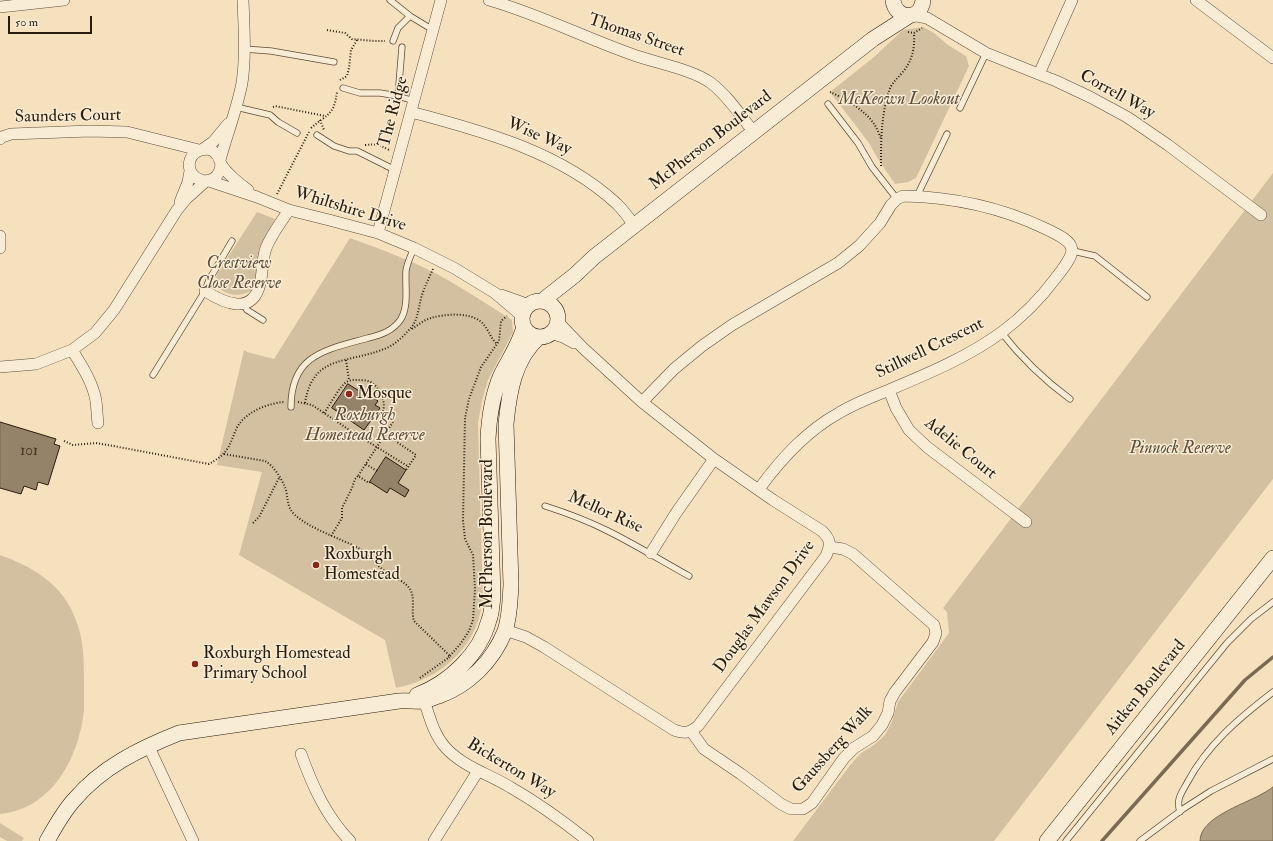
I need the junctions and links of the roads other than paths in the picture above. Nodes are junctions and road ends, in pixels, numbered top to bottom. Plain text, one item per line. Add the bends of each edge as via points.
1 (64, 0) edge
2 (243, 0) edge
3 (390, 0) edge
4 (442, 0) edge
5 (489, 0) edge
6 (923, 0) edge
7 (1072, 0) edge
8 (1196, 0) edge
9 (893, 1) edge
10 (0, 8) edge
11 (910, 15) junction
12 (410, 16) junction
13 (944, 28) junction
14 (433, 31) junction
15 (873, 39) junction
16 (393, 41) road end
17 (402, 47) dead end
18 (244, 49) junction
19 (986, 53) junction
20 (1273, 58) edge
21 (334, 62) dead end
22 (1039, 74) junction
23 (343, 88) dead end
24 (398, 96) junction
25 (414, 101) junction
26 (828, 104) dead end
27 (960, 108) dead end
28 (235, 112) junction
29 (411, 112) junction
30 (753, 131) junction
31 (297, 133) dead end
32 (947, 134) dead end
33 (317, 136) dead end
34 (0, 137) edge
35 (158, 140) junction
36 (201, 150) junction
37 (221, 162) junction
38 (190, 169) junction
39 (396, 170) junction
40 (208, 181) junction
41 (917, 196) junction
42 (256, 197) junction
43 (897, 199) junction
44 (177, 210) junction
45 (288, 210) junction
46 (1261, 215) dead end
47 (634, 225) junction
48 (378, 233) junction
49 (0, 236) edge
50 (232, 241) dead end
51 (0, 248) edge
52 (414, 248) junction
53 (1073, 251) junction
54 (574, 275) junction
55 (205, 290) junction
56 (1147, 297) dead end
57 (243, 304) junction
58 (526, 312) junction
59 (262, 320) dead end
60 (551, 326) junction
61 (1001, 332) junction
62 (72, 350) junction
63 (0, 366) edge
64 (153, 375) dead end
65 (889, 390) junction
66 (1070, 399) dead end
67 (642, 402) junction
68 (291, 404) road end
69 (98, 423) dead end
70 (714, 459) junction
71 (759, 489) junction
72 (545, 506) dead end
73 (1026, 522) dead end
74 (830, 547) junction
75 (651, 553) junction
76 (1273, 558) edge
77 (689, 576) dead end
78 (1273, 602) edge
79 (505, 630) junction
80 (420, 692) junction
81 (1273, 692) edge
82 (691, 731) junction
83 (148, 746) junction
84 (301, 754) dead end
85 (1273, 759) edge
86 (478, 771) junction
87 (1180, 812) junction
88 (47, 841) edge
89 (193, 841) edge
90 (350, 841) edge
91 (434, 841) edge
92 (588, 841) edge
93 (1047, 841) edge
94 (1066, 841) edge
95 (1140, 841) edge

1 - 10 street
2 - 18 street
3 - 12 lane
4 - 14 street, The Ridge
5 - 30 street, Thomas Street via 632,55 691,73 710,83 725,96
6 - 11 street, McPherson Boulevard via 920,10
6 - 13 street, Correll Way
7 - 22 street
8 - 20 street
9 - 11 street via 894,7 900,13
9 - 15 street, McPherson Boulevard via 884,24
11 - 13 street, Correll Way via 927,18
11 - 15 street, McPherson Boulevard
12 - 14 lane
12 - 16 lane via 398,28
13 - 19 street, Correll Way
14 - 25 street, The Ridge
15 - 30 street, McPherson Boulevard
17 - 24 lane
18 - 21 lane
18 - 28 street via 242,83
19 - 22 street, Correll Way
19 - 27 lane
22 - 46 street, Correll Way via 1090,97 1127,118 1168,145
23 - 24 lane via 360,93
24 - 25 lane
25 - 29 street, The Ridge
26 - 43 lane
28 - 31 lane via 270,115
28 - 36 street via 213,142
28 - 37 street
29 - 39 street, The Ridge
29 - 47 street, Wise Way via 494,135 560,164 593,183 618,205
30 - 47 street, McPherson Boulevard
32 - 41 lane
33 - 39 lane via 349,152 357,150
34 - 35 street, Saunders Court via 11,134 90,131 127,132
35 - 36 street, Saunders Court
35 - 38 street, Saunders Court via 178,152
36 - 37 street via 213,152
36 - 38 street via 192,157
37 - 40 street via 220,173
37 - 42 street, Whiltshire Drive via 240,184
38 - 40 street via 197,179
38 - 44 street via 188,182
39 - 48 street, The Ridge
40 - 42 street, Whiltshire Drive
40 - 44 street
41 - 43 street via 903,196
41 - 53 street via 954,200 1030,221 1070,242
42 - 45 street, Whiltshire Drive
43 - 67 street via 859,246 838,263 732,325 702,346 674,369
44 - 62 street via 114,310 95,333
45 - 48 street, Whiltshire Drive
45 - 57 street via 266,247 258,292
47 - 54 street, McPherson Boulevard
48 - 52 street, Whiltshire Drive
49 - 51 street
50 - 55 lane
52 - 58 street, Whiltshire Drive via 454,268
52 - 68 lane via 406,270 402,318 392,330 332,348 310,359 294,381
53 - 56 lane via 1095,256
53 - 61 street, Stillwell Crescent via 1069,262 1044,293 1022,316
54 - 58 street, McPherson Boulevard
54 - 60 street, McPherson Boulevard via 560,296
55 - 57 street via 224,302
55 - 64 lane
57 - 59 lane via 247,310
58 - 60 street via 533,335
58 - 60 street via 548,303
58 - 80 street, McPherson Boulevard via 521,340 501,377 489,419 493,582 489,621 468,660 451,676
60 - 67 street, Douglas Mawson Drive via 584,348
60 - 79 street, McPherson Boulevard via 530,345 521,359 512,382 508,403 506,424 511,585
61 - 65 street, Stillwell Crescent via 972,351
61 - 66 lane via 1030,367
62 - 63 street via 36,364
62 - 69 street via 90,382 96,401
65 - 71 street, Stillwell Crescent via 863,400 816,428 793,447
65 - 73 street, Adelie Court via 909,430 922,443
67 - 70 street, Douglas Mawson Drive
70 - 71 street, Douglas Mawson Drive
70 - 75 street, Mellor Rise
71 - 74 street, Douglas Mawson Drive via 822,531 828,538
72 - 75 lane, Mellor Rise via 607,530
74 - 82 street, Douglas Mawson Drive via 826,556 698,726
74 - 82 street, Gaussberg Walk via 853,554 928,618 936,633 933,642 895,692 888,713 873,736 844,758 812,803 803,809 791,809 704,749
75 - 77 lane, Mellor Rise
76 - 93 street, Aitken Boulevard
78 - 94 lane via 1227,643
79 - 80 street, McPherson Boulevard via 496,650 483,667 466,682 448,692
79 - 82 street via 544,647 674,730 683,733
80 - 83 street, McPherson Boulevard via 403,700 179,733
80 - 86 street, Bickerton Way via 430,722 445,747 460,761
81 - 87 lane via 1207,750 1179,798
83 - 88 street, McPherson Boulevard via 122,759 96,778 74,800
83 - 89 street
84 - 90 street via 323,807
85 - 87 lane via 1211,791
86 - 91 street
86 - 92 street, Bickerton Way via 535,801
87 - 95 lane

